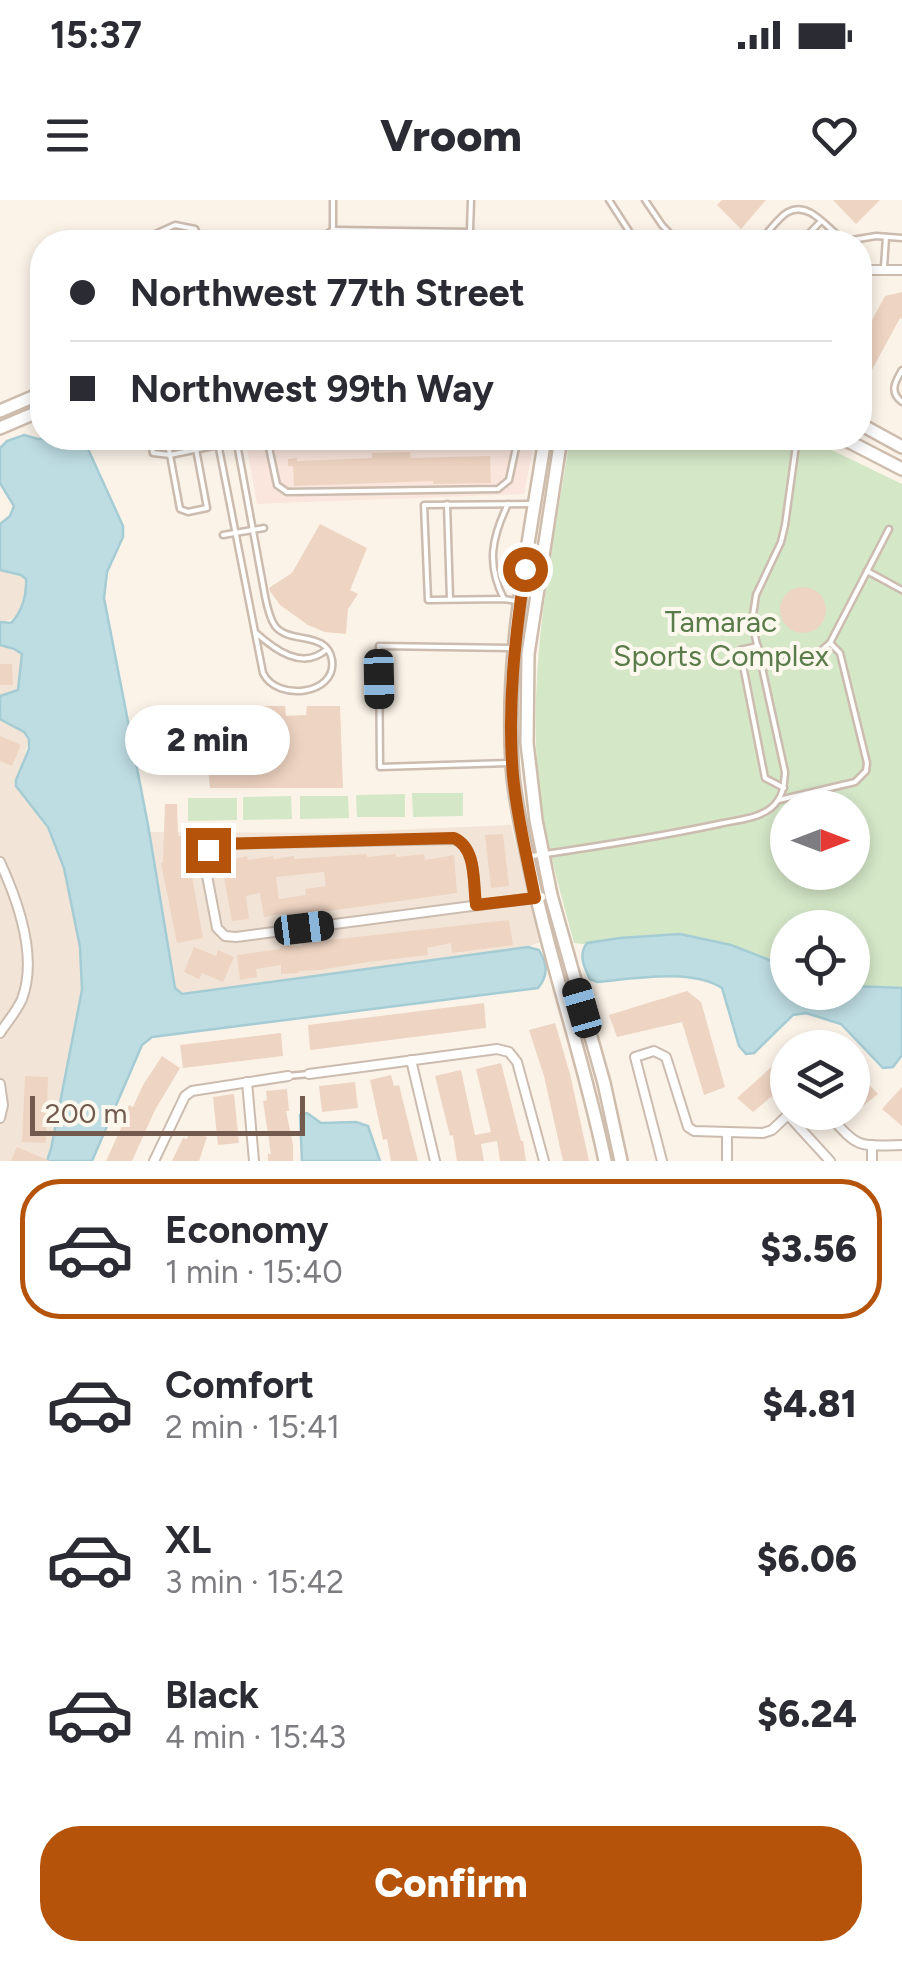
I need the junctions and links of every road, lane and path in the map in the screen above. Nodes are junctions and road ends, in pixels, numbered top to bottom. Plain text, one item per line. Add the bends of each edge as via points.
1 (334, 200) edge
2 (471, 200) edge
3 (609, 200) edge
4 (645, 200) edge
5 (821, 221) junction
6 (165, 230) edge
7 (196, 230) edge
8 (333, 230) edge
9 (470, 230) edge
10 (628, 230) edge
11 (666, 230) edge
12 (770, 230) edge
13 (812, 230) edge
14 (832, 230) edge
15 (886, 236) junction
16 (872, 238) edge
17 (902, 238) edge
18 (884, 269) junction
19 (872, 270) edge
20 (902, 270) edge
21 (902, 370) edge
22 (30, 398) edge
23 (902, 402) edge
24 (0, 411) edge
25 (30, 415) edge
26 (0, 428) edge
27 (872, 431) edge
28 (902, 448) edge
29 (152, 450) edge
30 (169, 450) edge
31 (192, 450) edge
32 (196, 450) edge
33 (219, 450) edge
34 (238, 450) edge
35 (270, 450) edge
36 (515, 450) edge
37 (543, 450) edge
38 (559, 450) edge
39 (795, 450) edge
40 (864, 450) edge
41 (170, 455) junction
42 (902, 470) edge
43 (447, 504) junction
44 (508, 504) junction
45 (535, 504) junction
46 (264, 528) dead end
47 (889, 529) dead end
48 (253, 531) junction
49 (235, 533) junction
50 (223, 535) dead end
51 (867, 571) junction
52 (902, 590) edge
53 (504, 598) junction
54 (450, 599) junction
55 (520, 602) junction
56 (255, 632) junction
57 (830, 643) junction
58 (758, 646) junction
59 (327, 648) junction
60 (523, 649) junction
61 (762, 667) junction
62 (512, 763) junction
63 (784, 788) joint
64 (821, 790) edge
65 (770, 809) edge
66 (542, 855) junction
67 (527, 857) junction
68 (0, 862) edge
69 (551, 895) junction
70 (535, 898) junction
71 (476, 905) junction
72 (0, 1032) edge
73 (411, 1060) junction
74 (308, 1074) joint
75 (288, 1076) joint
76 (246, 1082) junction
77 (0, 1084) edge
78 (0, 1118) edge
79 (772, 1130) edge
80 (803, 1130) edge
81 (842, 1130) edge
82 (727, 1132) junction
83 (902, 1145) edge
84 (872, 1146) junction
85 (154, 1161) edge
86 (254, 1161) edge
87 (434, 1161) edge
88 (544, 1161) edge
89 (605, 1161) edge
90 (621, 1161) edge
91 (662, 1161) edge
92 (727, 1161) edge
93 (830, 1161) edge
94 (872, 1161) edge

1 - 8 lane
2 - 9 lane
3 - 10 lane
4 - 11 lane
5 - 12 lane via 806,210 787,212
5 - 13 lane
5 - 14 lane
6 - 7 lane
15 - 16 lane
15 - 17 lane
15 - 18 lane
18 - 19 street
18 - 20 street
21 - 23 lane via 894,384
22 - 24 street
25 - 26 street
27 - 28 street
29 - 41 lane
30 - 41 lane
31 - 41 lane
32 - 41 lane via 206,508 188,512 180,508
33 - 49 lane
34 - 48 lane
35 - 36 lane via 277,485 288,492 498,489 509,480
37 - 45 street
38 - 60 street
39 - 58 lane via 781,542 753,608
40 - 42 street
43 - 44 lane
43 - 54 lane
43 - 54 lane via 424,505 428,600
44 - 45 lane
44 - 53 lane via 492,556
45 - 55 street
46 - 48 lane
47 - 51 lane
48 - 49 lane
48 - 59 lane via 272,621 286,635
49 - 50 lane
49 - 56 lane
51 - 52 lane
51 - 57 lane
53 - 54 lane
53 - 55 lane
55 - 60 street
56 - 59 lane via 276,650 303,659
56 - 59 lane via 267,682 283,690 305,690 325,680 332,670
57 - 61 lane via 817,654
57 - 64 lane via 840,654 867,763 855,782
58 - 61 lane
58 - 63 lane via 740,650 766,778
60 - 62 street via 511,702
60 - 62 lane via 379,646 380,766
60 - 66 street
61 - 63 lane
62 - 67 street
65 - 66 lane
66 - 67 lane
66 - 69 street
67 - 70 street
68 - 72 street via 28,963 21,1002
69 - 70 street
69 - 90 street
70 - 71 street
70 - 89 street
71 - 71 street via 469,852 454,838 218,844 204,860 217,928 225,936
73 - 74 street
73 - 87 street
73 - 88 street via 509,1052
74 - 75 lane
75 - 76 street
76 - 85 street via 185,1096
76 - 86 street
77 - 78 street
79 - 82 street
80 - 93 street
81 - 84 street via 853,1142
82 - 91 street via 694,1132 666,1057 654,1051 635,1057
82 - 92 street
83 - 84 street
84 - 94 street

